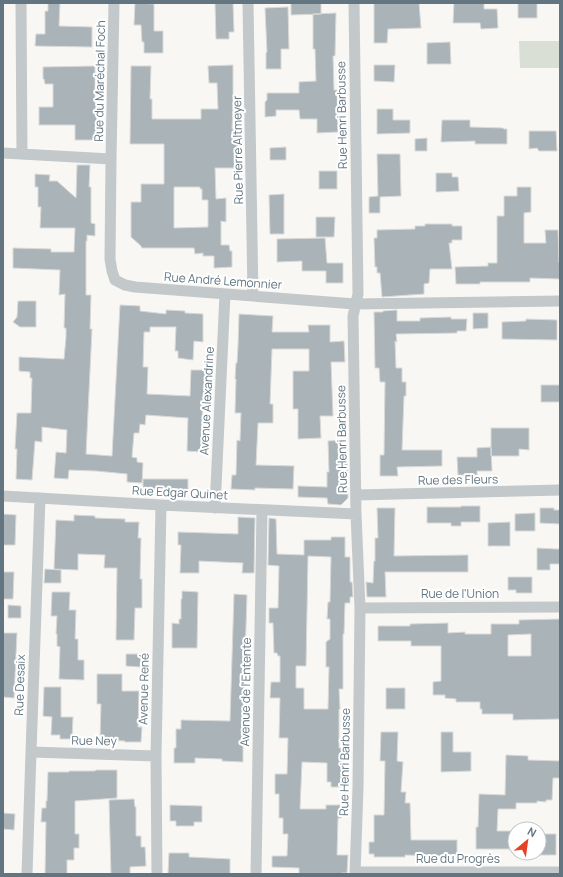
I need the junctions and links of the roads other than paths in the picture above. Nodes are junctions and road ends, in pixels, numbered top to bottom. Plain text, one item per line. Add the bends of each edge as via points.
1 (21, 3) edge
2 (114, 3) edge
3 (248, 3) edge
4 (354, 3) edge
5 (3, 153) edge
6 (22, 154) junction
7 (111, 159) junction
8 (225, 294) junction
9 (253, 296) junction
10 (560, 302) edge
11 (355, 304) junction
12 (560, 490) edge
13 (356, 495) junction
14 (3, 496) edge
15 (40, 498) junction
16 (161, 505) junction
17 (215, 508) junction
18 (262, 510) junction
19 (356, 514) junction
20 (560, 606) edge
21 (360, 608) junction
22 (30, 752) junction
23 (156, 756) junction
24 (560, 872) edge
25 (355, 873) edge
26 (512, 873) edge
27 (27, 874) edge
28 (157, 874) edge
29 (256, 874) edge

1 - 6 street
2 - 7 street, Rue du Maréchal Foch
3 - 9 street, Rue Pierre Altmeyer
4 - 11 street, Rue Henri Barbusse via 358,294
5 - 6 street
6 - 7 street
7 - 8 street, Rue André Lemonnier via 110,260 115,280 135,288
8 - 9 street, Rue André Lemonnier
8 - 17 street, Avenue Alexandrine
9 - 11 street, Rue André Lemonnier
10 - 11 street, Rue André Lemonnier
11 - 13 street, Rue Henri Barbusse via 353,316
12 - 13 street, Rue des Fleurs
13 - 19 street, Rue Henri Barbusse
14 - 15 street, Rue Edgar Quinet
15 - 16 street, Rue Edgar Quinet
15 - 22 street, Rue Desaix
16 - 17 street, Rue Edgar Quinet
16 - 23 street, Avenue René
17 - 18 street, Rue Edgar Quinet
18 - 19 street, Rue Edgar Quinet
18 - 29 street, Avenue de l'Entente
19 - 21 street, Rue Henri Barbusse
20 - 21 street, Rue de l'Union
21 - 25 street, Rue Henri Barbusse
22 - 23 street, Rue Ney
22 - 27 street, Rue Desaix
23 - 28 street, Avenue René
24 - 26 street, Rue du Progrès
25 - 26 street, Rue du Progrès

